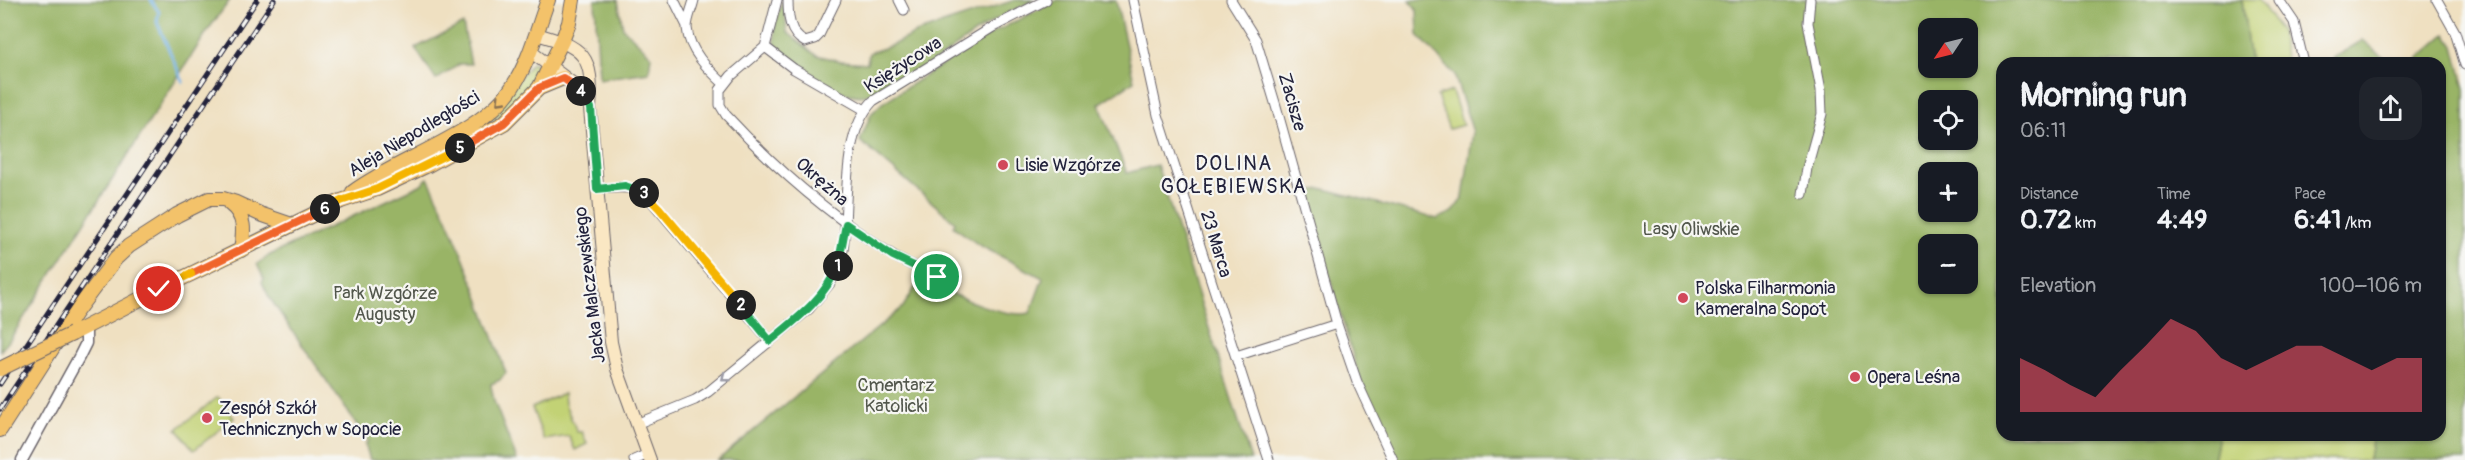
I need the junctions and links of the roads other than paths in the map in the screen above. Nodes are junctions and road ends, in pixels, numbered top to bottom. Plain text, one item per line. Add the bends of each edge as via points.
1 (548, 0) edge
2 (573, 0) edge
3 (674, 0) edge
4 (694, 0) edge
5 (777, 0) edge
6 (788, 0) edge
7 (837, 0) edge
8 (900, 0) edge
9 (1046, 0) edge
10 (1133, 0) edge
11 (1231, 0) edge
12 (1810, 0) edge
13 (2279, 0) edge
14 (2437, 0) edge
15 (904, 9) dead end
16 (687, 26) junction
17 (536, 34) junction
18 (562, 41) junction
19 (765, 47) junction
20 (530, 51) junction
21 (2303, 57) edge
22 (2465, 65) edge
23 (550, 68) junction
24 (563, 78) junction
25 (724, 84) junction
26 (539, 88) junction
27 (591, 108) junction
28 (865, 110) junction
29 (597, 189) junction
30 (1803, 194) dead end
31 (223, 199) junction
32 (341, 201) junction
33 (846, 224) junction
34 (292, 225) junction
35 (241, 250) junction
36 (937, 277) dead end
37 (1337, 324) junction
38 (86, 327) junction
39 (770, 341) junction
40 (1236, 356) junction
41 (0, 369) edge
42 (636, 424) junction
43 (0, 430) edge
44 (649, 457) edge
45 (22, 460) edge
46 (634, 460) edge
47 (1269, 460) edge
48 (1393, 460) edge

1 - 17 main road, Aleja Niepodległości
2 - 18 main road, Aleja Niepodległości
3 - 16 street
4 - 16 street
5 - 19 street
6 - 7 street via 791,27 805,42 819,35
8 - 15 street
9 - 28 street, Księżycowa via 993,27 873,101
10 - 40 street, 23 Marca via 1158,115
11 - 37 street, Zacisze via 1256,40
12 - 30 street via 1808,23 1822,101 1821,124
13 - 21 street via 2294,22
14 - 22 street via 2455,32
16 - 25 street via 697,55
17 - 18 main road, Jacka Malczewskiego
17 - 20 main road, Aleja Niepodległości
18 - 23 main road, Aleja Niepodległości
18 - 27 main road, Jacka Malczewskiego via 582,54 590,80
19 - 25 street
19 - 28 street via 794,69
20 - 23 main road
20 -> 32 main road, Aleja Niepodległości via 512,87 489,112 371,179
23 - 24 main road
23 - 26 main road, Aleja Niepodległości
24 - 26 main road
24 - 27 main road via 580,89
25 - 33 street, Okrężna via 719,96 726,115
26 - 32 main road, Aleja Niepodległości via 513,116 473,141 377,189
27 - 29 main road, Jacka Malczewskiego
28 - 33 street, Księżycowa via 851,140
29 - 39 street via 625,186 648,197
29 - 42 main road, Jacka Malczewskiego via 610,342
31 - 34 main road
31 - 35 main road via 236,208 243,221
31 - 43 main road via 198,203 122,251 75,313
32 - 34 main road, Aleja Niepodległości
33 - 36 street, Okrężna via 893,256
33 - 39 street, Księżycowa via 838,267 826,289 809,309
34 - 35 main road, Aleja Niepodległości
35 - 38 main road, Aleja Niepodległości
37 - 40 street
37 - 48 street, Zacisze via 1357,382
38 - 41 main road, Aleja Niepodległości, bridge
38 - 45 street via 86,343
39 -> 42 street, Księżycowa via 695,400
40 - 47 street, 23 Marca
42 - 44 main road, Jacka Malczewskiego
44 - 46 street, Jacka Malczewskiego

